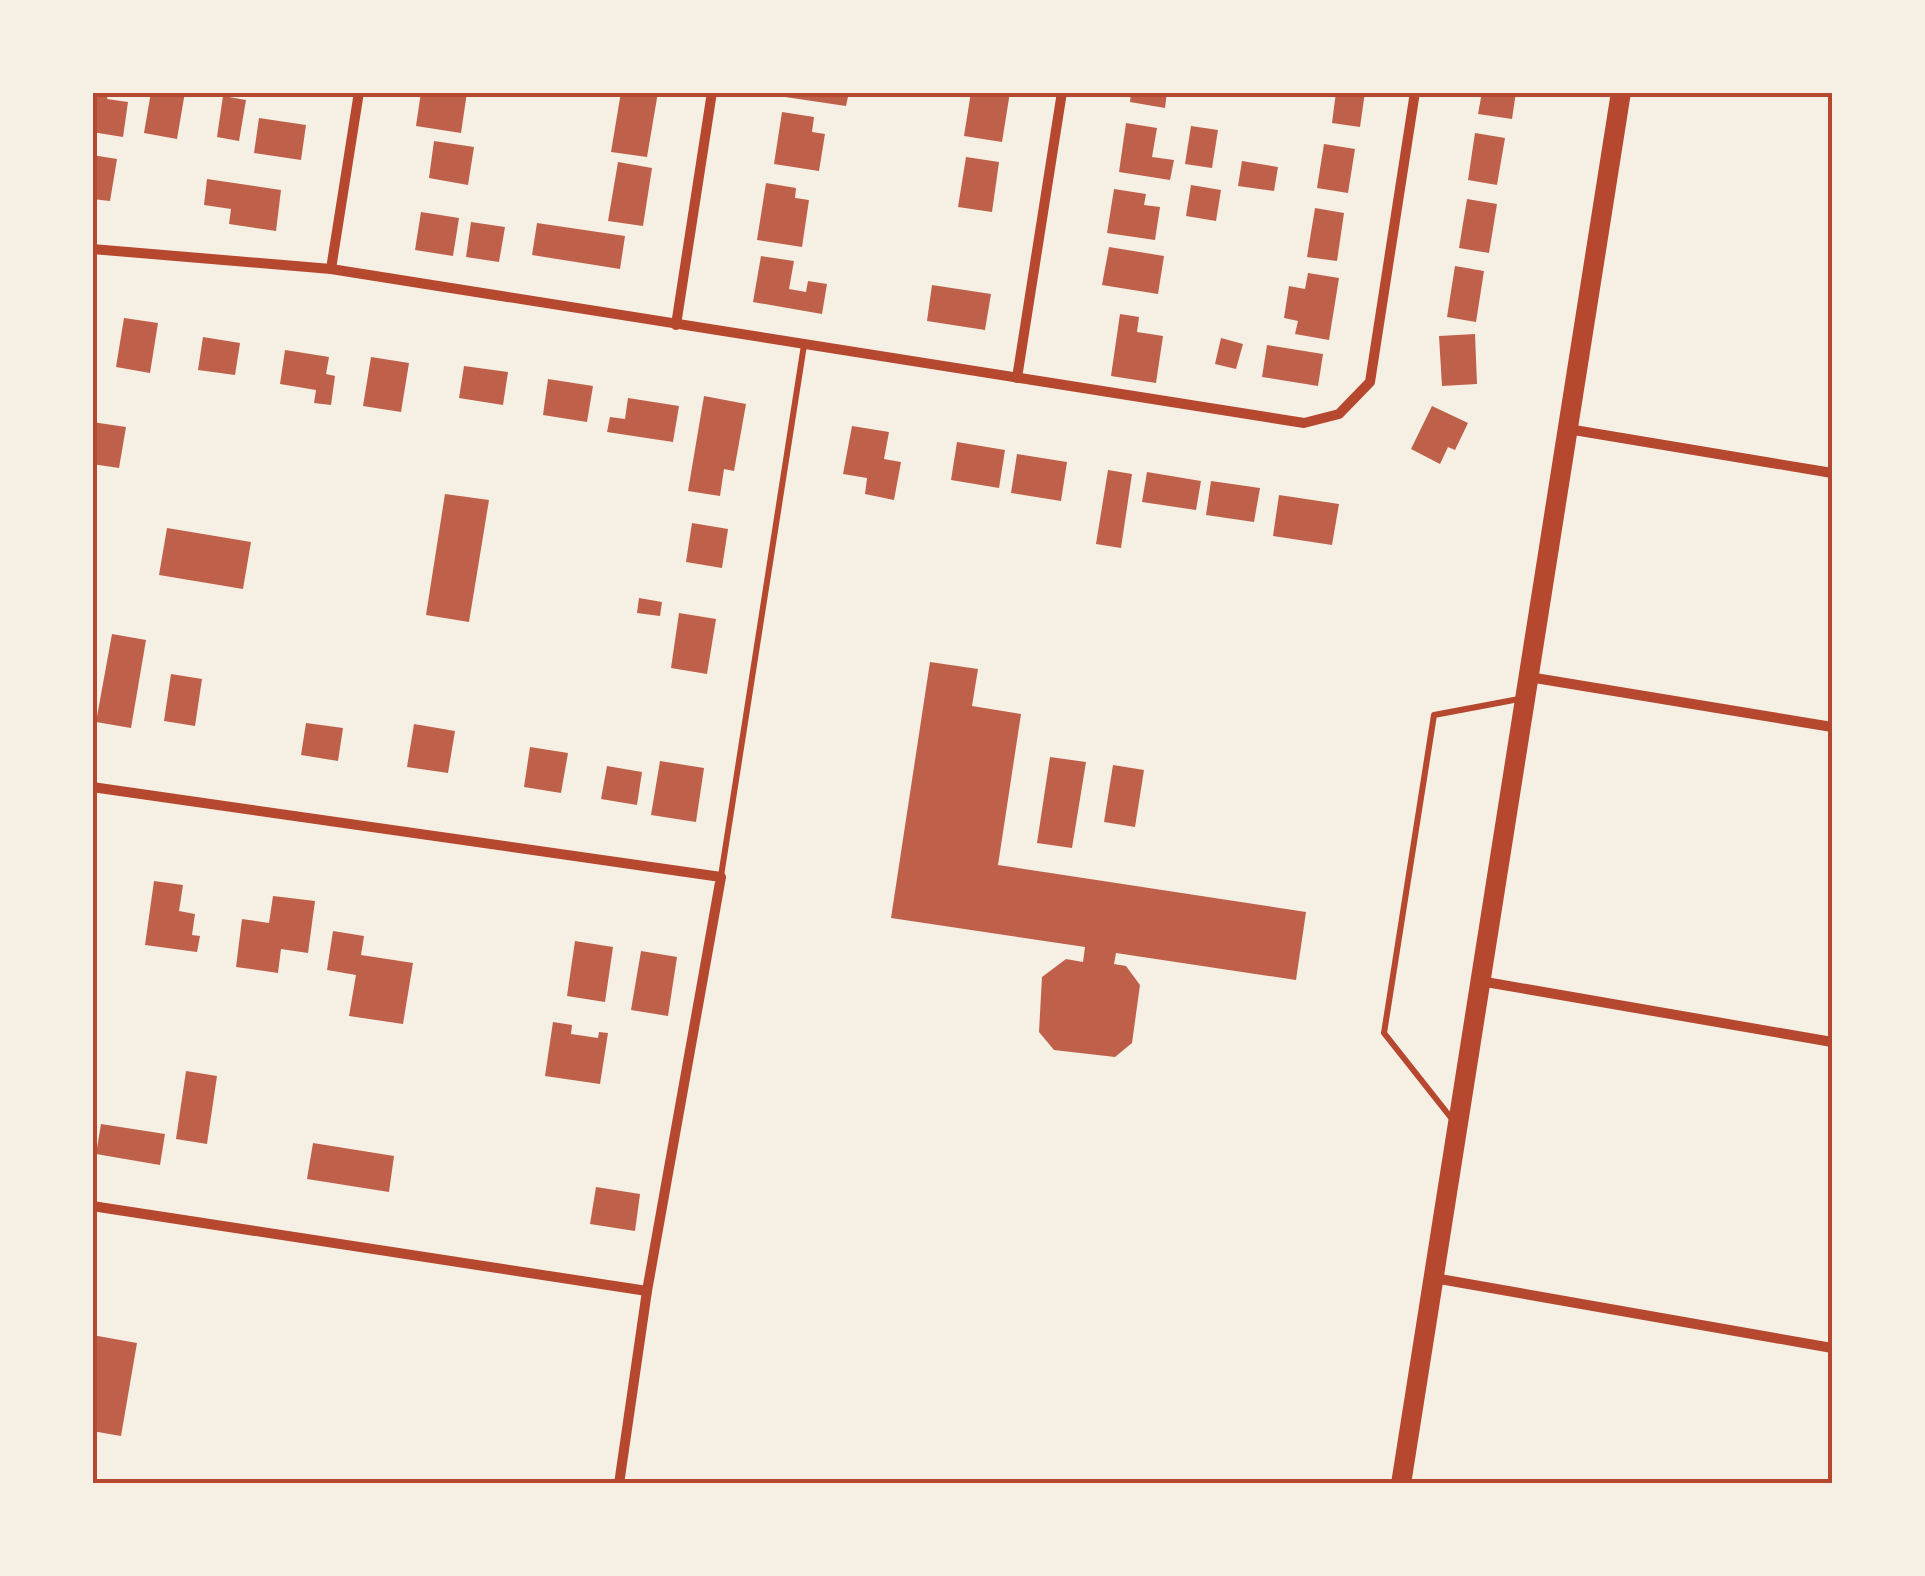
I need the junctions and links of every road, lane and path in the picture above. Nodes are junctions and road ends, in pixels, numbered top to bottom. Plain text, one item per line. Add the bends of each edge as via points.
1 (359, 92) edge
2 (712, 92) edge
3 (1062, 92) edge
4 (1415, 92) edge
5 (1621, 92) edge
6 (92, 249) edge
7 (331, 269) junction
8 (676, 325) junction
9 (804, 345) junction
10 (1018, 378) junction
11 (1568, 428) junction
12 (1832, 473) edge
13 (1527, 687) junction
14 (1832, 727) edge
15 (92, 787) edge
16 (721, 878) junction
17 (1479, 980) junction
18 (1832, 1042) edge
19 (1456, 1125) junction
20 (92, 1206) edge
21 (1432, 1278) junction
22 (647, 1291) junction
23 (1832, 1348) edge
24 (619, 1484) edge
25 (1401, 1484) edge

1 - 7 street
2 - 8 street
3 - 10 street
4 - 10 street via 1370,382 1339,414 1304,424
5 - 11 main road
6 - 7 street
7 - 8 street
8 - 9 street
9 - 10 street
9 - 16 lane
11 - 12 street
11 - 13 main road
13 - 14 street
13 - 17 main road
13 - 19 lane via 1434,715 1428,752 1384,1033
15 - 16 street
16 - 22 street
17 - 18 street
17 - 19 main road
19 - 21 main road
20 - 22 street
21 - 23 street
21 - 25 main road
22 - 24 street

